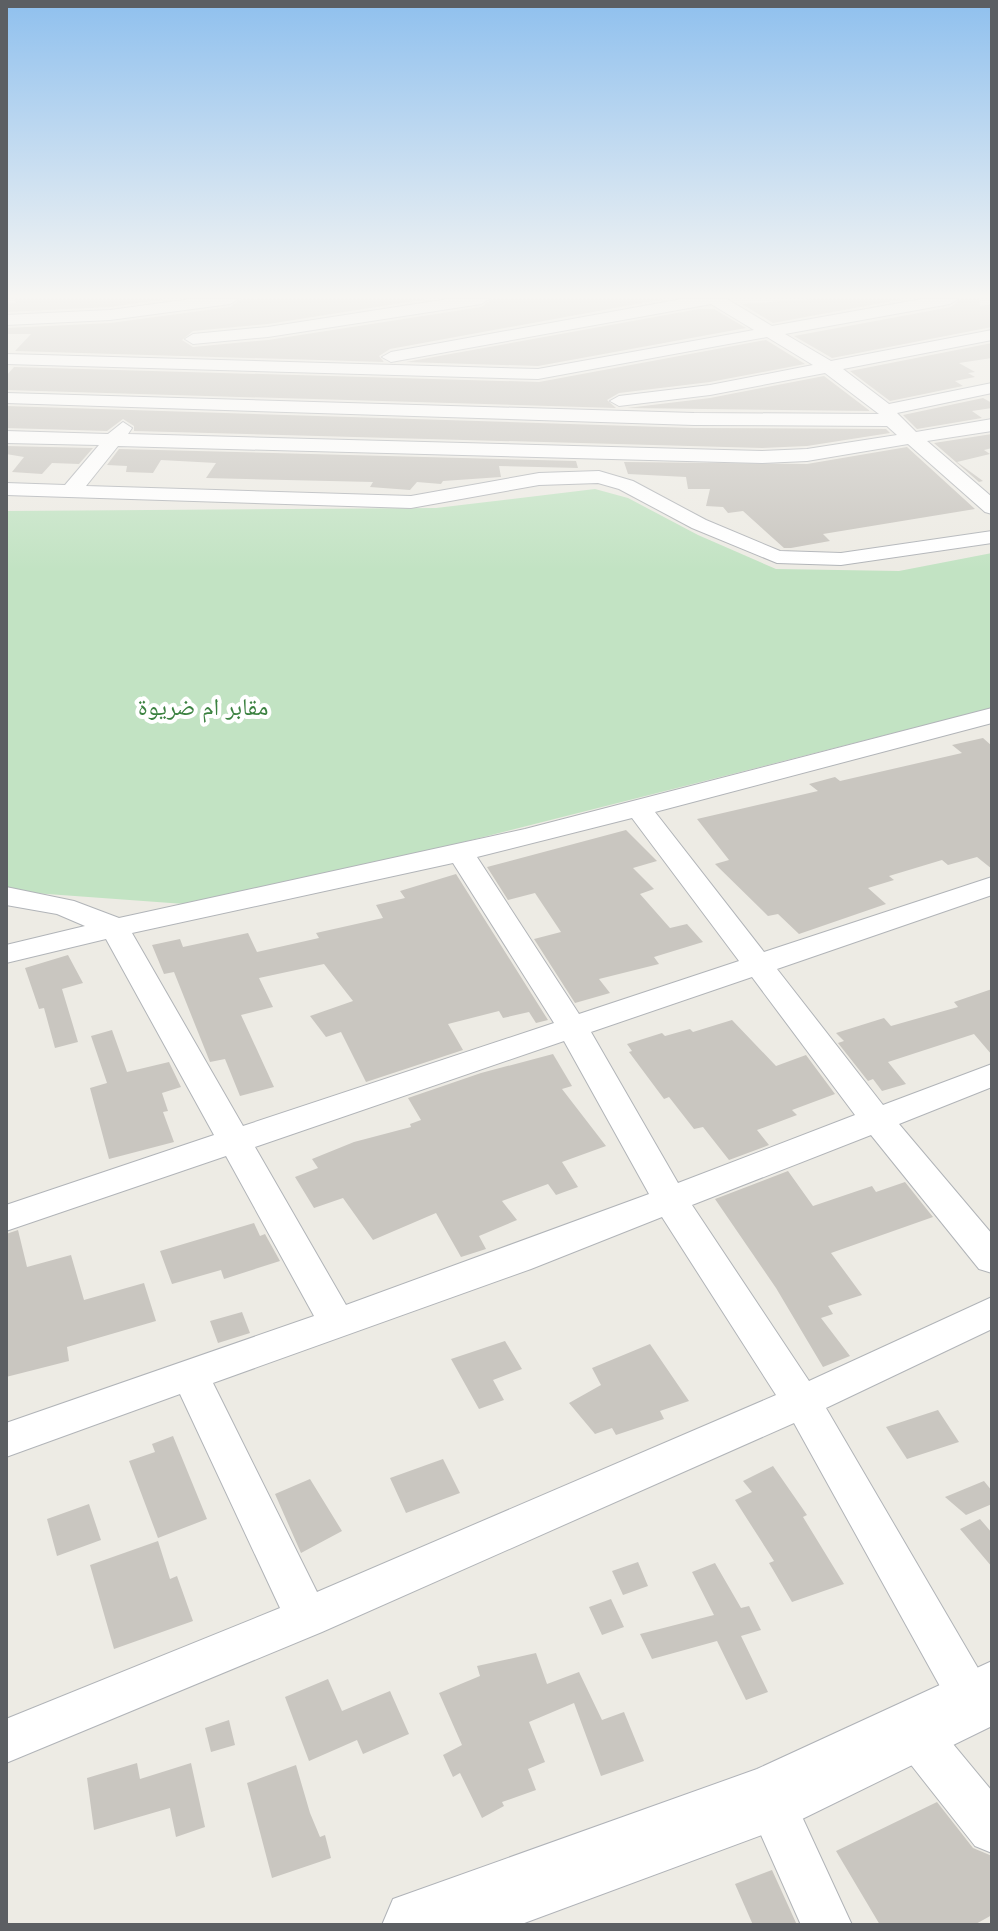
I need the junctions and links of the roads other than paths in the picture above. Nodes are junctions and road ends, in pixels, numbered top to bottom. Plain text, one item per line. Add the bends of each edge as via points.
1 (156, 389) edge
2 (549, 389) edge
3 (711, 389) edge
4 (856, 389) edge
5 (988, 389) edge
6 (6, 398) edge
7 (146, 401) junction
8 (564, 410) junction
9 (889, 415) junction
10 (992, 425) edge
11 (6, 437) edge
12 (913, 438) junction
13 (114, 439) junction
14 (587, 454) junction
15 (599, 477) junction
16 (992, 484) edge
17 (6, 489) edge
18 (967, 489) junction
19 (71, 491) junction
20 (992, 508) edge
21 (992, 537) edge
22 (992, 715) edge
23 (638, 808) junction
24 (461, 853) junction
25 (992, 886) edge
26 (8, 896) edge
27 (113, 926) junction
28 (6, 954) edge
29 (759, 965) junction
30 (572, 1027) junction
31 (992, 1075) edge
32 (877, 1120) junction
33 (236, 1140) junction
34 (671, 1202) junction
35 (6, 1218) edge
36 (992, 1259) edge
37 (992, 1312) edge
38 (338, 1324) junction
39 (190, 1375) junction
40 (803, 1404) junction
41 (6, 1440) edge
42 (307, 1618) junction
43 (983, 1697) edge
44 (913, 1731) junction
45 (6, 1741) edge
46 (769, 1799) junction
47 (992, 1829) edge
48 (419, 1925) edge
49 (827, 1925) edge

1 - 7 street
2 - 8 street
3 - 8 street
4 - 9 street
5 - 9 street
6 - 7 street
7 - 8 street
7 - 13 street
8 - 9 street
8 - 14 street
9 - 12 street
10 - 12 street
11 - 13 street
12 - 14 street via 807,455
12 - 18 street
13 - 14 street
13 - 19 street
14 - 15 street
15 - 19 street via 539,479 411,502
15 - 21 street via 777,557 841,559
16 - 18 street
17 - 19 street
18 - 20 street
22 - 23 street
23 - 24 street
23 - 29 street
24 - 27 street
24 - 30 street
25 - 29 street
26 - 27 street via 64,907
27 - 28 street
27 - 33 street
29 - 30 street
29 - 32 street
30 - 33 street
30 - 34 street
31 - 32 street
32 - 34 street
32 - 36 street
33 - 35 street
33 - 38 street
34 - 38 street
34 - 40 street
37 - 40 street
38 - 39 street
39 - 41 street
39 - 42 street
40 - 42 street
40 - 43 street
42 - 45 street
43 - 44 street
44 - 46 street
44 - 47 street
46 - 48 street
46 - 49 street

